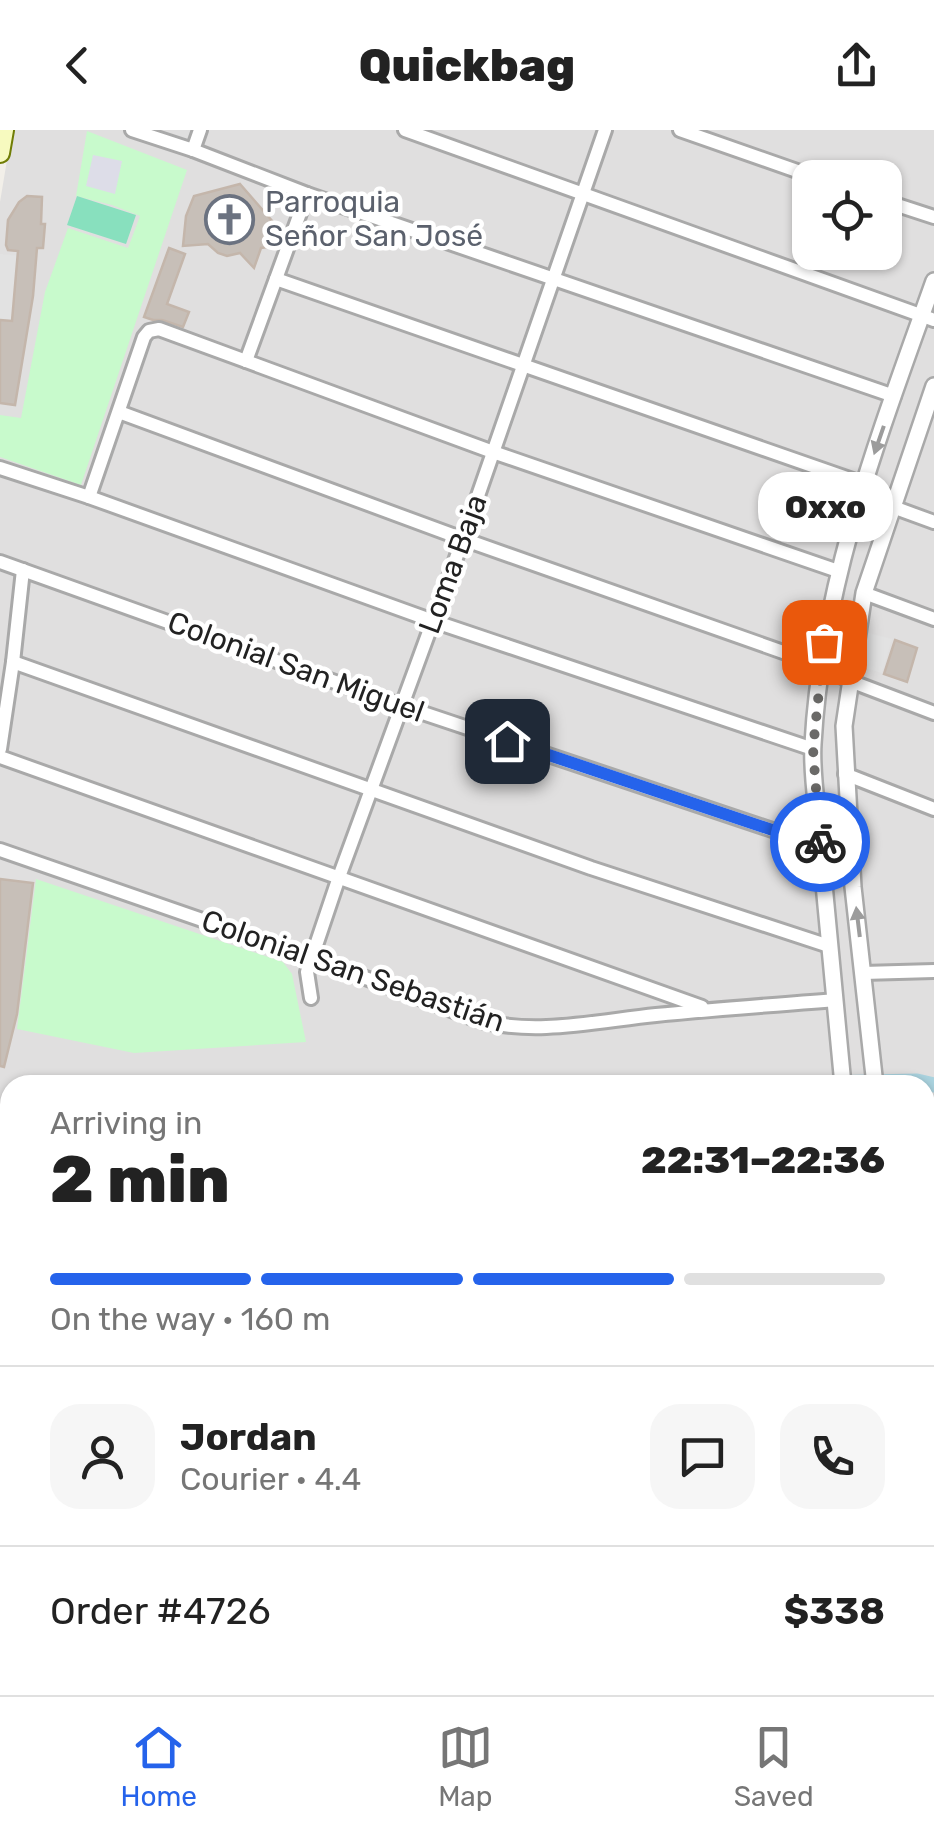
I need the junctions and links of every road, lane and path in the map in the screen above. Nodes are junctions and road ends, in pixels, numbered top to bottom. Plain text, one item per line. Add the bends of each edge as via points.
1 (4, 130) edge
2 (132, 130) edge
3 (200, 130) edge
4 (405, 130) edge
5 (605, 130) edge
6 (680, 130) edge
7 (193, 150) junction
8 (0, 154) edge
9 (792, 169) edge
10 (582, 193) junction
11 (306, 194) junction
12 (902, 206) edge
13 (934, 217) edge
14 (276, 279) junction
15 (554, 279) junction
16 (934, 281) edge
17 (928, 317) edge
18 (246, 361) junction
19 (522, 366) junction
20 (934, 386) edge
21 (894, 396) junction
22 (118, 412) junction
23 (928, 425) edge
24 (494, 452) junction
25 (0, 468) edge
26 (864, 484) junction
27 (89, 496) junction
28 (892, 506) junction
29 (934, 522) edge
30 (463, 539) junction
31 (0, 562) edge
32 (23, 570) junction
33 (838, 571) junction
34 (864, 594) junction
35 (934, 619) edge
36 (433, 621) junction
37 (13, 662) junction
38 (820, 665) junction
39 (850, 682) junction
40 (402, 706) junction
41 (934, 713) edge
42 (813, 749) junction
43 (0, 750) edge
44 (0, 757) edge
45 (845, 774) junction
46 (372, 790) junction
47 (934, 808) edge
48 (820, 846) junction
49 (0, 850) edge
50 (339, 876) junction
51 (829, 946) junction
52 (312, 958) junction
53 (934, 971) edge
54 (864, 973) junction
55 (311, 998) dead end
56 (835, 1000) junction
57 (709, 1010) junction
58 (842, 1075) edge
59 (873, 1075) edge

1 - 8 main road
2 - 7 street
3 - 7 street
4 - 10 street
5 - 10 street, Loma Baja
6 - 9 street
7 - 11 street
10 - 15 street, Loma Baja
10 - 17 street
11 - 14 street
11 - 15 street
12 - 13 street
14 - 18 street
14 - 19 street
15 - 19 street, Loma Baja
15 - 21 street
16 - 17 street
17 - 21 street
18 - 22 street via 154,329 144,338
18 - 24 street
19 - 24 street, Loma Baja
19 - 26 street
20 - 23 street
21 -> 26 street
22 - 27 street
22 - 30 street
23 - 28 street
24 - 30 street, Loma Baja
24 - 33 street
25 - 27 street
26 - 33 street
27 - 36 street
28 - 29 street
28 - 34 street
30 - 36 street, Loma Baja
30 - 38 street
31 - 32 street, Colonial San Miguel
32 - 37 street
32 - 40 street, Colonial San Miguel
33 - 38 street
34 - 35 street
34 - 39 street
36 - 40 street, Loma Baja
36 - 42 street
37 - 43 street
37 - 46 street
38 - 39 street
38 - 42 street
39 - 41 street
39 - 45 street
40 - 46 street, Loma Baja
40 - 48 street, Colonial San Miguel
42 - 48 street
44 - 50 street
45 - 47 street
54 -> 45 street
46 - 50 street, Loma Baja
46 - 51 street
48 - 51 street
49 - 52 street, Colonial San Sebastián
50 - 52 street, Loma Baja
50 - 57 street
51 - 56 street
52 - 55 street, Loma Baja via 306,972
52 - 57 street, Colonial San Sebastián via 504,1027
53 - 54 street
54 - 59 street
56 - 57 street, Colonial San Sebastián
56 - 58 street

